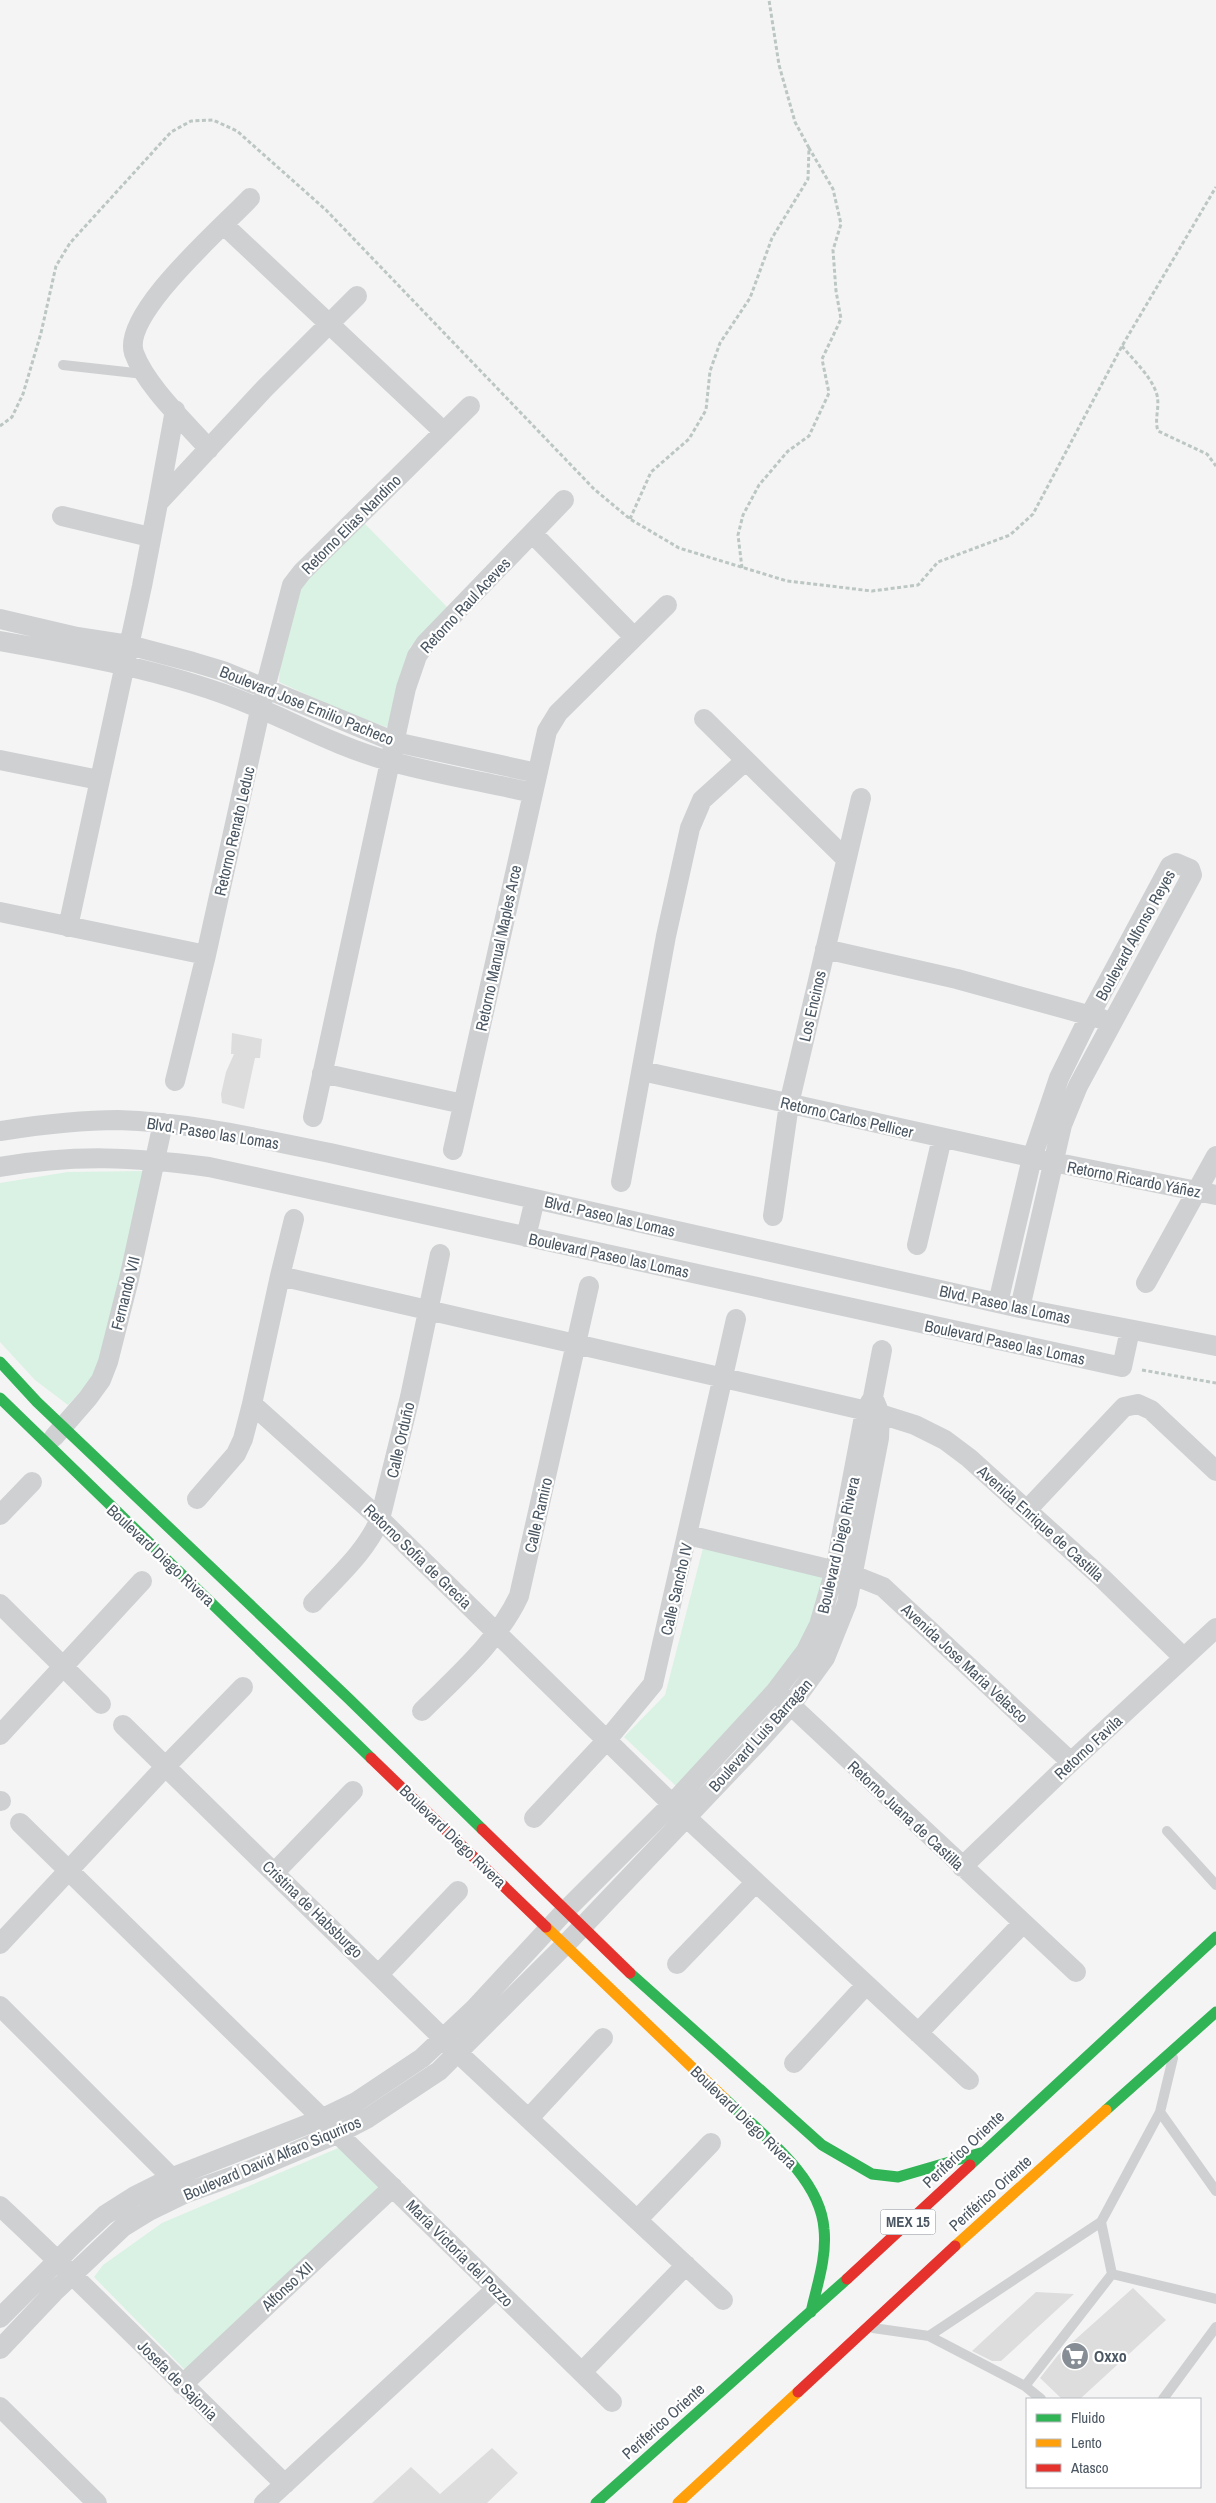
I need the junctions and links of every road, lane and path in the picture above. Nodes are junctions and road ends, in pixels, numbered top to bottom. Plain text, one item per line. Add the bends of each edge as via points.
1 (769, 0) edge
2 (809, 148) junction
3 (1216, 187) edge
4 (250, 198) dead end
5 (224, 225) junction
6 (357, 296) dead end
7 (331, 324) junction
8 (1122, 346) junction
9 (63, 365) dead end
10 (144, 374) junction
11 (470, 406) dead end
12 (176, 410) junction
13 (0, 426) edge
14 (444, 432) junction
15 (209, 449) junction
16 (1216, 466) edge
17 (564, 500) dead end
18 (158, 503) junction
19 (62, 516) dead end
20 (630, 519) junction
21 (532, 534) junction
22 (150, 537) junction
23 (742, 568) junction
24 (667, 605) dead end
25 (0, 620) edge
26 (23, 624) junction
27 (77, 637) junction
28 (634, 637) junction
29 (9, 643) edge
30 (129, 645) junction
31 (72, 656) junction
32 (124, 667) junction
33 (265, 688) junction
34 (261, 708) junction
35 (704, 719) dead end
36 (395, 742) junction
37 (0, 760) edge
38 (745, 761) junction
39 (390, 762) junction
40 (537, 773) junction
41 (99, 780) junction
42 (533, 793) junction
43 (861, 798) dead end
44 (846, 859) junction
45 (0, 912) edge
46 (68, 927) junction
47 (825, 948) junction
48 (206, 955) junction
49 (1090, 1015) junction
50 (1112, 1022) junction
51 (642, 1071) junction
52 (322, 1073) junction
53 (175, 1081) dead end
54 (463, 1104) junction
55 (789, 1104) junction
56 (313, 1117) dead end
57 (163, 1123) junction
58 (0, 1131) edge
59 (942, 1138) junction
60 (453, 1150) dead end
61 (1216, 1156) edge
62 (1032, 1158) junction
63 (156, 1160) junction
64 (1053, 1162) junction
65 (0, 1167) edge
66 (621, 1182) dead end
67 (1207, 1193) edge
68 (1024, 1198) junction
69 (535, 1199) junction
70 (1044, 1202) junction
71 (773, 1216) dead end
72 (294, 1219) dead end
73 (526, 1237) junction
74 (918, 1246) dead end
75 (1012, 1250) junction
76 (440, 1254) dead end
77 (1032, 1254) junction
78 (280, 1276) junction
79 (1146, 1283) dead end
80 (589, 1286) dead end
81 (998, 1303) junction
82 (1020, 1308) junction
83 (428, 1310) junction
84 (736, 1319) dead end
85 (1130, 1330) junction
86 (575, 1344) junction
87 (1216, 1346) edge
88 (882, 1350) dead end
89 (1122, 1367) junction
90 (2, 1370) edge
91 (723, 1377) junction
92 (1216, 1383) edge
93 (0, 1398) edge
94 (252, 1404) junction
95 (873, 1408) junction
96 (64, 1427) junction
97 (47, 1444) junction
98 (1216, 1471) edge
99 (32, 1482) dead end
100 (197, 1499) dead end
101 (1027, 1510) junction
102 (0, 1514) edge
103 (380, 1519) junction
104 (688, 1535) junction
105 (844, 1572) junction
106 (142, 1581) dead end
107 (312, 1603) dead end
108 (0, 1604) edge
109 (1216, 1628) edge
110 (498, 1632) junction
111 (1183, 1657) junction
112 (294, 1666) junction
113 (64, 1668) junction
114 (243, 1687) dead end
115 (776, 1692) junction
116 (101, 1704) dead end
117 (791, 1705) junction
118 (422, 1711) dead end
119 (123, 1725) dead end
120 (0, 1735) edge
121 (606, 1741) junction
122 (1071, 1762) junction
123 (165, 1767) junction
124 (353, 1791) dead end
125 (679, 1810) junction
126 (534, 1818) dead end
127 (20, 1823) dead end
128 (1167, 1831) dead end
129 (648, 1843) junction
130 (962, 1867) junction
131 (69, 1871) junction
132 (275, 1872) junction
133 (604, 1873) junction
134 (755, 1883) junction
135 (1216, 1885) edge
136 (619, 1887) junction
137 (458, 1891) dead end
138 (565, 1911) junction
139 (1023, 1923) junction
140 (582, 1927) junction
141 (548, 1929) junction
142 (1216, 1937) edge
143 (0, 1944) edge
144 (565, 1945) junction
145 (677, 1964) dead end
146 (512, 1970) junction
147 (1076, 1972) dead end
148 (380, 1974) junction
149 (527, 1984) junction
150 (866, 1985) junction
151 (0, 2006) edge
152 (474, 2009) junction
153 (1216, 2012) edge
154 (489, 2023) junction
155 (918, 2033) junction
156 (603, 2038) dead end
157 (444, 2039) junction
158 (1175, 2050) junction
159 (458, 2053) junction
160 (794, 2063) dead end
161 (969, 2080) dead end
162 (1160, 2112) junction
163 (529, 2118) junction
164 (321, 2119) junction
165 (337, 2134) junction
166 (711, 2143) dead end
167 (984, 2152) junction
168 (173, 2177) junction
169 (394, 2187) junction
170 (1216, 2191) edge
171 (186, 2193) junction
172 (0, 2206) edge
173 (637, 2220) junction
174 (1101, 2222) junction
175 (57, 2259) junction
176 (686, 2265) junction
177 (73, 2274) junction
178 (1112, 2274) junction
179 (496, 2289) junction
180 (1216, 2299) edge
181 (724, 2300) dead end
182 (811, 2312) junction
183 (0, 2318) edge
184 (1216, 2327) edge
185 (869, 2328) junction
186 (928, 2336) junction
187 (0, 2349) edge
188 (582, 2372) junction
189 (182, 2385) junction
190 (1025, 2386) junction
191 (1040, 2398) edge
192 (1164, 2398) edge
193 (612, 2402) dead end
194 (0, 2407) edge
195 (284, 2484) junction
196 (98, 2503) edge
197 (264, 2503) edge
198 (596, 2503) edge
199 (678, 2503) edge

1 - 2 path via 779,66 795,122
2 - 20 path via 808,179 772,238 750,298 720,343 710,371 706,410 689,439 651,472
2 - 23 path via 833,189 841,224 833,250 842,319 822,359 829,394 809,436 788,451 759,484 743,515 738,535
3 - 8 path
4 - 5 street
5 - 7 street
5 - 10 street via 176,271 140,320 133,351
6 - 7 street
7 - 14 street
7 - 15 street via 265,388
8 - 16 path via 1156,395 1158,430 1207,454
8 - 23 path via 1033,514 1010,535 938,562 918,585 881,590 787,581
9 - 10 lane
10 - 12 street
11 - 14 street, Retorno Elias Nandino
12 - 15 street
12 - 18 street
13 - 20 path via 12,417 23,394 56,266 70,243 171,132 190,121 213,120 237,130 326,210 594,489
14 - 33 street, Retorno Elias Nandino via 292,585
15 - 18 street
17 - 21 street, Retorno Raul Aceves
18 - 22 street
19 - 22 street
20 - 23 path via 680,548
21 - 28 street
21 - 36 street, Retorno Raul Aceves via 417,656 406,688
22 - 30 street
24 - 28 street
25 - 26 street, Boulevard Jose Emilio Pacheco
26 - 27 street, Boulevard Jose Emilio Pacheco
26 - 29 street, Boulevard Jose Emilio Pacheco
27 - 30 street, Boulevard Jose Emilio Pacheco
27 - 31 street
28 - 40 street via 552,722
29 - 31 street, Boulevard Jose Emilio Pacheco
30 - 32 street
30 - 33 street, Boulevard Jose Emilio Pacheco via 216,668
31 - 32 street, Boulevard Jose Emilio Pacheco
32 - 34 street, Boulevard Jose Emilio Pacheco via 188,682
32 - 41 street
33 - 34 street, Retorno Elias Nandino
33 - 36 street, Boulevard Jose Emilio Pacheco
34 - 39 street, Boulevard Jose Emilio Pacheco via 324,738
34 - 48 street, Retorno Renato Leduc
35 - 38 street
36 - 39 street, Retorno Raul Aceves
36 - 40 street, Boulevard Jose Emilio Pacheco
37 - 41 street
38 - 44 street
38 - 51 street via 702,800 695,813 666,936
39 - 42 street, Boulevard Jose Emilio Pacheco
39 - 52 street
40 - 42 street, Retorno Manual Maples Arce
41 - 46 street
42 - 54 street, Retorno Manual Maples Arce
43 - 44 street, Los Encinos
44 - 47 street, Los Encinos
45 - 46 street
46 - 48 street
47 - 49 street
47 - 55 street, Los Encinos
48 - 53 street, Retorno Renato Leduc
49 - 50 street
49 - 50 street, Boulevard Alfonso Reyes via 1170,866 1176,863 1190,869 1192,875
49 - 62 street, Boulevard Alfonso Reyes via 1059,1078
50 - 64 street, Boulevard Alfonso Reyes via 1075,1094 1062,1125
51 - 55 street, Retorno Carlos Pellicer
51 - 66 street
52 - 54 street
52 - 56 street
54 - 60 street, Retorno Manual Maples Arce
55 - 59 street, Retorno Carlos Pellicer
55 - 71 street, Los Encinos
57 - 58 street, Blvd. Paseo las Lomas via 118,1120 56,1122
57 - 63 street, Fernando VII
57 - 69 street, Blvd. Paseo las Lomas via 330,1153
59 - 62 street, Retorno Carlos Pellicer
59 - 74 street
61 - 67 street
62 - 64 street, Retorno Carlos Pellicer
62 - 68 street, Boulevard Alfonso Reyes
63 - 65 street, Boulevard Paseo las Lomas via 89,1157
63 - 73 street, Boulevard Paseo las Lomas via 210,1167 341,1194
63 - 96 street, Fernando VII via 108,1362 101,1380
64 - 67 street, Retorno Ricardo Yáñez
64 - 70 street, Boulevard Alfonso Reyes
67 - 79 street
68 - 70 street
68 - 75 street, Boulevard Alfonso Reyes
69 - 73 street
69 - 81 street, Blvd. Paseo las Lomas
70 - 77 street, Boulevard Alfonso Reyes
72 - 78 street
73 - 89 street, Boulevard Paseo las Lomas
75 - 77 street
75 - 81 street, Boulevard Alfonso Reyes
76 - 83 street, Calle Orduño
77 - 82 street, Boulevard Alfonso Reyes
78 - 83 street
78 - 94 street
80 - 86 street, Calle Ramiro
81 - 82 street, Blvd. Paseo las Lomas
82 - 85 street, Blvd. Paseo las Lomas
83 - 86 street
83 - 103 street, Calle Orduño
84 - 91 street, Calle Sancho IV
85 - 87 street, Blvd. Paseo las Lomas
85 - 89 street
86 - 91 street
86 - 110 street, Calle Ramiro via 520,1596
88 - 95 street
89 - 92 path
90 - 96 main road, Boulevard Diego Rivera
91 - 95 street
91 - 104 street, Calle Sancho IV
93 - 97 main road, Boulevard Diego Rivera
94 - 100 street via 236,1454
94 - 103 street, Retorno Sofia de Grecia
95 - 101 street, Avenida Enrique de Castilla via 945,1440
95 - 105 street, Boulevard Luis Barragan via 879,1438
96 - 97 street, Fernando VII
96 - 112 main road, Boulevard Diego Rivera
97 - 112 main road, Boulevard Diego Rivera
98 - 101 street via 1151,1410 1138,1404 1124,1408
99 - 102 street
101 - 111 street, Avenida Enrique de Castilla
103 - 107 street, Calle Orduño via 355,1558
103 - 110 street, Retorno Sofia de Grecia
104 - 105 street, Avenida Jose Maria Velasco
104 - 121 street, Calle Sancho IV via 653,1684
105 - 115 street, Boulevard Diego Rivera via 806,1651
105 - 117 street, Boulevard Luis Barragan via 847,1603 825,1658
105 - 122 street, Avenida Jose Maria Velasco via 883,1586
106 - 113 street
108 - 113 street
109 - 111 street, Retorno Favila
110 - 118 street, Calle Ramiro
110 - 121 street, Retorno Sofia de Grecia
111 - 122 street, Retorno Favila
112 - 138 main road, Boulevard Diego Rivera
112 - 141 main road, Boulevard Diego Rivera
113 - 116 street
113 - 120 street
114 - 123 street
115 - 117 street, Retorno Juana de Castilla
115 - 125 street, Boulevard Diego Rivera
117 - 125 street, Boulevard Luis Barragan
117 - 130 street, Retorno Juana de Castilla
119 - 123 street, Cristina de Habsburgo
121 - 125 street, Retorno Sofia de Grecia
121 - 126 street, Calle Sancho IV
122 - 130 street, Retorno Favila
123 - 131 street
123 - 132 street, Cristina de Habsburgo
124 - 132 street
125 - 129 street, Boulevard Luis Barragan
125 - 134 street
127 - 131 street
128 - 135 lane
129 - 133 street
129 - 136 street, Boulevard Luis Barragan
130 - 139 street, Retorno Juana de Castilla
131 - 143 street
131 - 164 street
132 - 148 street, Cristina de Habsburgo
133 - 136 street
133 - 138 street
134 - 145 street
134 - 150 street
136 - 140 street, Boulevard Luis Barragan
137 - 148 street
138 - 140 main road, Boulevard Diego Rivera
138 - 141 street, Boulevard David Alfaro Siquriros
139 - 147 street, Retorno Juana de Castilla
139 - 155 street
140 - 144 street, Boulevard Luis Barragan
140 - 167 main road, Boulevard Diego Rivera via 819,2148 872,2174 898,2177
141 - 144 main road, Boulevard Diego Rivera
141 - 146 street, Boulevard David Alfaro Siquriros
142 - 167 main road, Periferico Oriente / MEX 15
144 - 149 street, Boulevard David Alfaro Siquriros
144 - 182 main road, Boulevard Diego Rivera via 802,2167 819,2203 825,2226 823,2255
146 - 149 street
146 - 152 street, Boulevard David Alfaro Siquriros
148 - 157 street, Cristina de Habsburgo
149 - 154 street, Boulevard David Alfaro Siquriros
150 - 155 street
150 - 160 street
151 - 168 street
152 - 154 street
152 - 157 street, Boulevard David Alfaro Siquriros
153 - 158 main road, Periférico Oriente / MEX 15
154 - 159 street, Boulevard David Alfaro Siquriros
155 - 161 street
156 - 163 street
157 - 159 street, Cristina de Habsburgo
157 - 164 street, Boulevard David Alfaro Siquriros via 388,2082
158 - 162 lane
158 - 185 main road, Periférico Oriente / MEX 15 via 1006,2199
159 - 163 street
159 - 165 street, Boulevard David Alfaro Siquriros via 407,2093
162 - 170 lane
162 - 174 lane
163 - 173 street
164 - 165 street
164 - 168 street, Boulevard David Alfaro Siquriros
165 - 169 street, María Victoria del Pozzo
165 - 171 street, Boulevard David Alfaro Siquriros
166 - 173 street
167 - 182 main road, Periferico Oriente / MEX 15
168 - 171 street
168 - 175 street, Boulevard David Alfaro Siquriros via 105,2215
169 - 179 street, María Victoria del Pozzo
169 - 189 street, Alfonso XII
171 - 177 street, Boulevard David Alfaro Siquriros via 149,2210 123,2227
172 - 175 street, Josefa de Sajonia
173 - 176 street
174 - 178 lane
174 - 186 lane
175 - 177 street, Josefa de Sajonia
175 - 183 street, Boulevard David Alfaro Siquriros
176 - 181 street
176 - 188 street
177 - 187 street, Boulevard David Alfaro Siquriros
177 - 189 street, Josefa de Sajonia
178 - 180 lane
178 - 190 lane
179 - 188 street, María Victoria del Pozzo
179 - 195 street
182 - 198 main road, Periferico Oriente / MEX 15
184 - 192 lane
185 - 186 lane
185 - 199 main road, Periférico Oriente / MEX 15
186 - 190 lane
188 - 193 street, María Victoria del Pozzo
189 - 195 street, Josefa de Sajonia
190 - 191 lane
194 - 196 street
195 - 197 street

